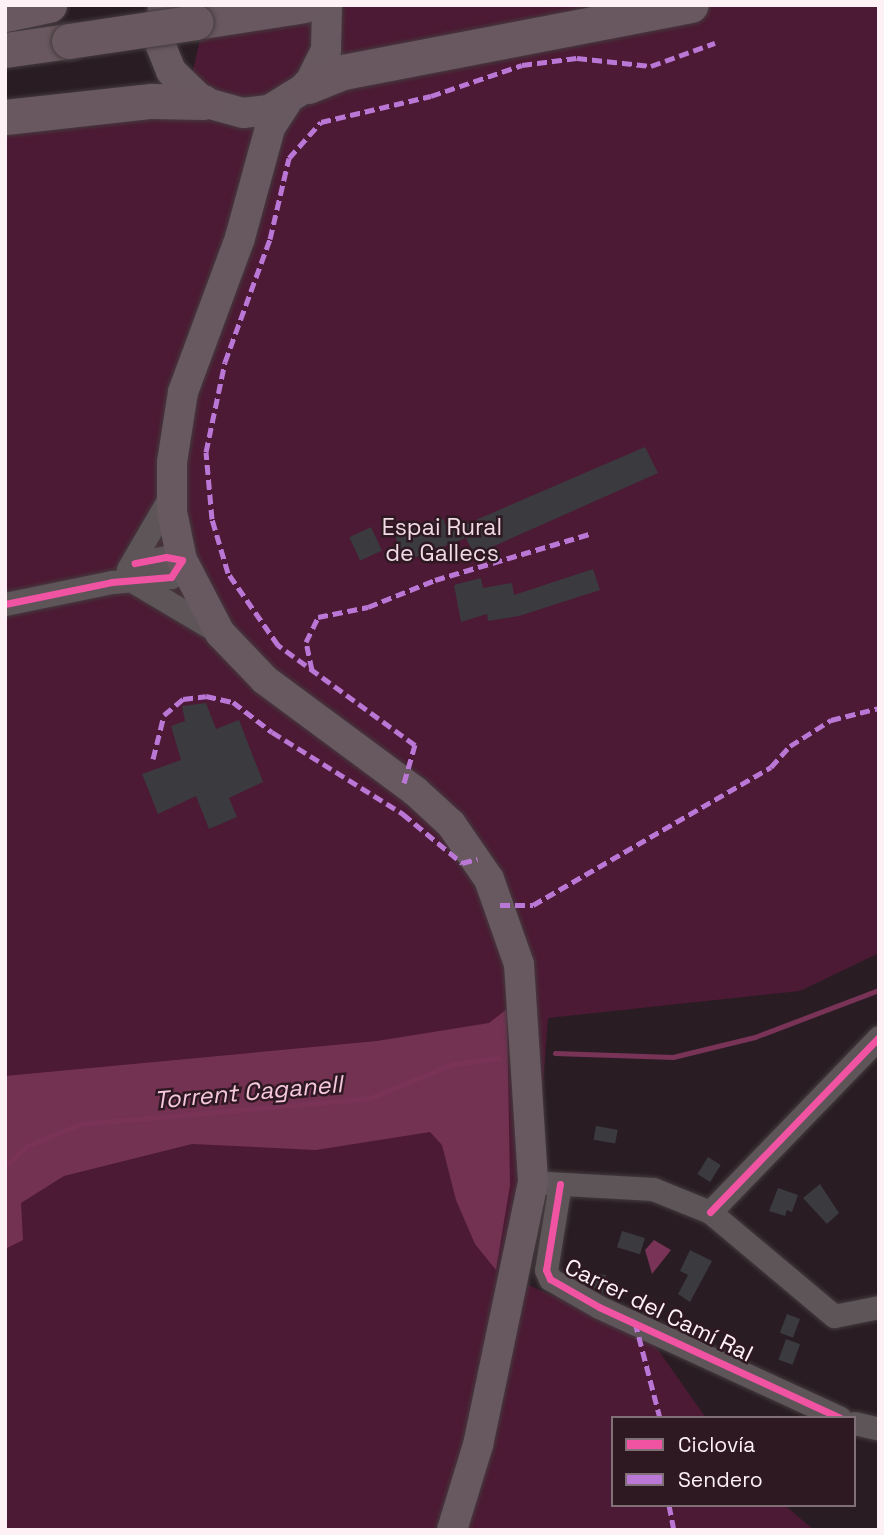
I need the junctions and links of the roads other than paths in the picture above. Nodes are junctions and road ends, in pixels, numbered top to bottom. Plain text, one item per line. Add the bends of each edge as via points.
1 (49, 5) edge
2 (163, 5) edge
3 (691, 5) edge
4 (309, 6) edge
5 (5, 14) edge
6 (5, 50) edge
7 (297, 94) junction
8 (209, 106) junction
9 (5, 117) edge
10 (251, 200) junction
11 (171, 495) junction
12 (182, 560) junction
13 (136, 573) junction
14 (5, 604) edge
15 (220, 633) junction
16 (879, 1037) edge
17 (547, 1183) junction
18 (710, 1212) junction
19 (879, 1307) edge
20 (836, 1416) edge
21 (856, 1423) edge
22 (879, 1429) edge
23 (452, 1530) edge

1 - 5 highway
2 - 8 main road via 164,57 183,86
3 - 7 highway via 343,72
4 - 6 highway, bridge
4 - 7 main road via 326,50
7 - 8 main road via 253,113
7 - 10 main road via 270,128
8 - 9 highway via 151,101
8 - 10 main road via 233,125 249,153
10 - 11 main road via 183,392 174,439
11 - 12 main road
11 - 13 street
12 - 13 street via 171,577
12 - 15 main road
13 - 14 street
13 - 15 street
15 - 17 main road via 291,701 452,824 489,879 519,964
16 - 18 street
17 - 18 street via 653,1189
17 - 20 street, Carrer del Camí Ral via 546,1270 550,1279 599,1307
17 - 23 main road
18 - 19 street via 834,1316
21 - 22 street

